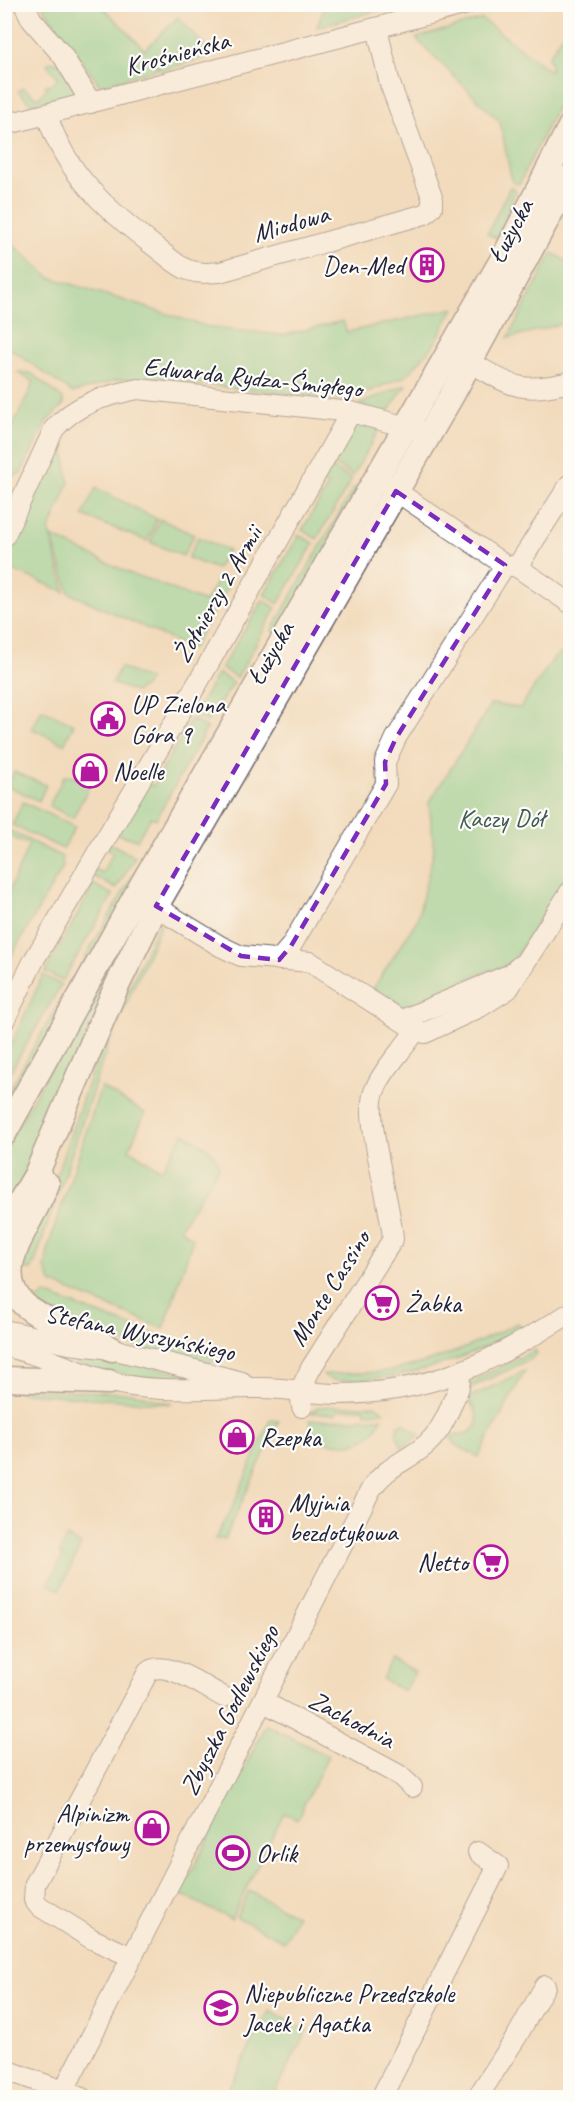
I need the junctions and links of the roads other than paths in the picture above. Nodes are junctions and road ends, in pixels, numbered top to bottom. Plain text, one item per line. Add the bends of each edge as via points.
1 (24, 4) edge
2 (467, 4) edge
3 (376, 28) junction
4 (91, 103) junction
5 (47, 115) junction
6 (4, 125) edge
7 (570, 127) edge
8 (570, 177) edge
9 (473, 357) junction
10 (570, 382) edge
11 (351, 412) junction
12 (406, 426) junction
13 (429, 434) junction
14 (375, 478) junction
15 (570, 484) edge
16 (396, 491) junction
17 (4, 537) edge
18 (511, 566) junction
19 (570, 603) edge
20 (570, 892) edge
21 (146, 900) junction
22 (279, 960) junction
23 (4, 1021) edge
24 (413, 1027) junction
25 (60, 1123) junction
26 (5, 1132) edge
27 (4, 1229) edge
28 (570, 1313) edge
29 (4, 1330) edge
30 (4, 1346) edge
31 (112, 1349) junction
32 (459, 1374) junction
33 (4, 1379) edge
34 (109, 1382) junction
35 (263, 1388) junction
36 (301, 1399) junction
37 (224, 1697) dead end
38 (264, 1702) junction
39 (412, 1788) dead end
40 (478, 1852) dead end
41 (132, 1957) junction
42 (545, 1986) dead end
43 (4, 2068) edge
44 (73, 2094) edge
45 (381, 2097) edge
46 (477, 2097) edge

1 - 4 street via 32,20 65,58
2 - 3 street, Krośnieńska
3 - 4 street, Krośnieńska
3 - 5 street, Miodowa via 390,84 432,197 432,207 425,214 220,272 185,270 111,212 68,163
4 - 5 street, Krośnieńska
5 - 6 street, Krośnieńska
7 - 12 main road, Łużycka via 506,253
8 - 9 main road, Łużycka
9 - 10 street via 518,388 536,389
9 - 13 main road, Łużycka
11 - 12 street, Edwarda Rydza-Śmigłego
11 - 17 street, Edwarda Rydza-Śmigłego via 138,389 107,395 67,415 54,429
11 - 23 street, Żołnierzy 2 Armii via 34,960
12 - 13 street, Edwarda Rydza-Śmigłego
12 - 14 main road, Łużycka
13 - 16 main road, Łużycka
14 - 16 street
14 - 21 main road, Łużycka
15 - 18 street
16 - 18 street
16 - 21 main road, Łużycka
18 - 19 street
18 - 22 street via 396,738 385,762 386,784
20 - 24 street via 528,959 511,974
21 - 22 street via 230,952
21 - 25 main road, Łużycka via 114,992
21 - 26 main road, Łużycka
22 - 24 street via 310,962
24 - 36 street, Monte Cassino via 374,1091 370,1109 392,1216 393,1239 311,1368
25 - 27 main road, Łużycka via 26,1196
25 - 31 main road via 56,1160 12,1260 12,1285 27,1310
28 - 32 street, Stefana Wyszyńskiego via 514,1348
29 - 31 street, Stefana Wyszyńskiego
30 - 34 street, Stefana Wyszyńskiego
31 - 35 street, Stefana Wyszyńskiego
32 - 36 street, Stefana Wyszyńskiego via 426,1383
32 - 38 street, Zbyszka Godlewskiego via 461,1380 454,1400 433,1438 386,1470 371,1489
33 - 34 main road
34 - 35 street, Stefana Wyszyńskiego via 200,1390
35 - 36 street, Stefana Wyszyńskiego
37 - 41 street via 172,1669 161,1666 148,1672 35,1884 34,1900 39,1906
38 - 39 street, Zachodnia via 399,1775
38 - 41 street, Zbyszka Godlewskiego
40 - 45 street via 498,1866
41 - 44 street, Zbyszka Godlewskiego
42 - 46 street
43 - 44 street

